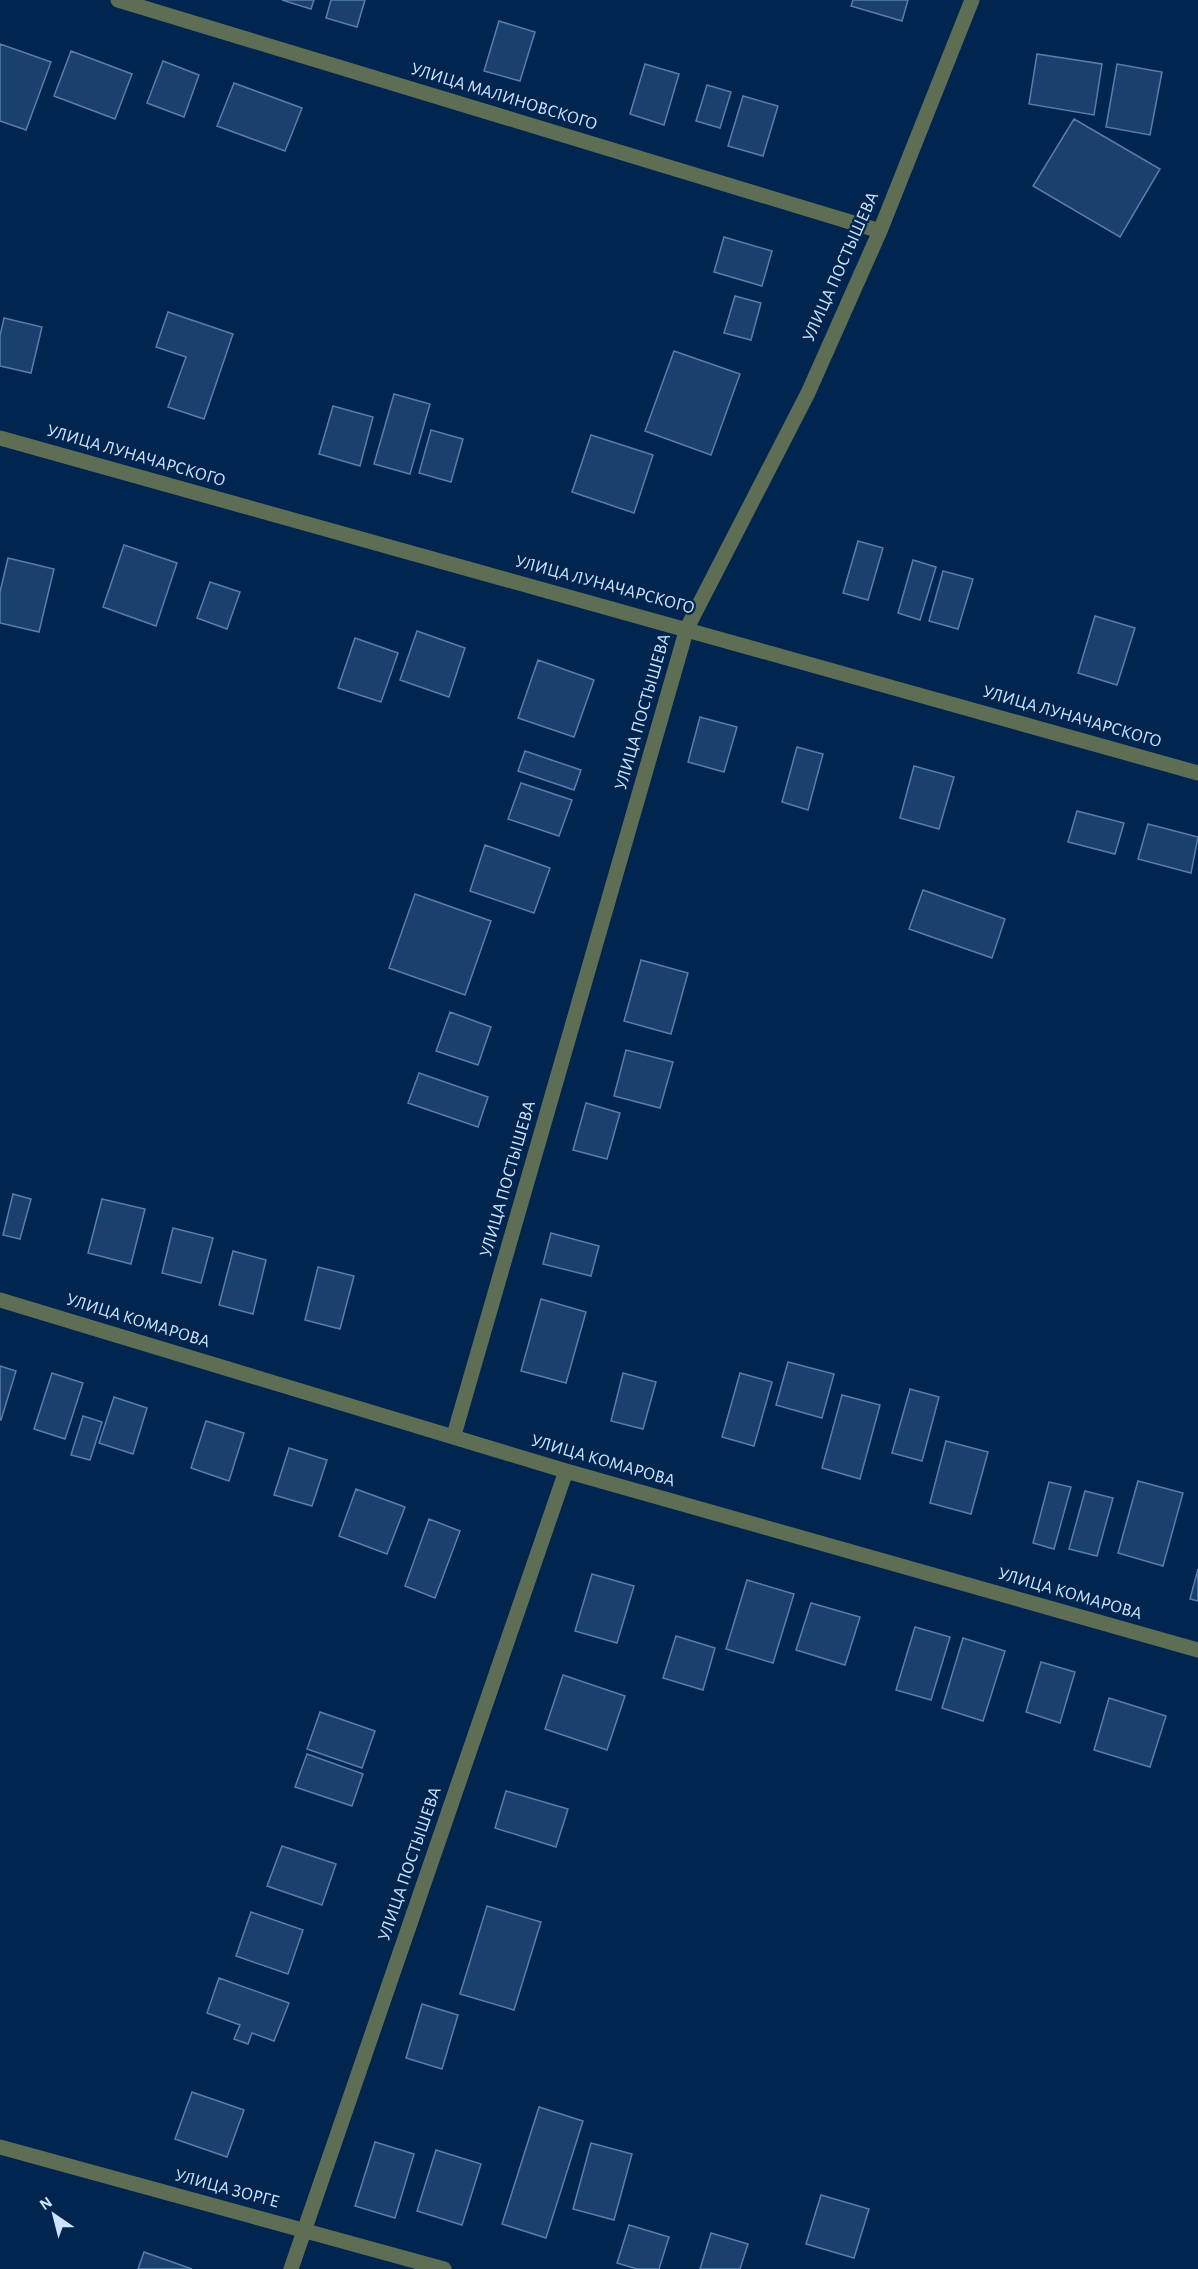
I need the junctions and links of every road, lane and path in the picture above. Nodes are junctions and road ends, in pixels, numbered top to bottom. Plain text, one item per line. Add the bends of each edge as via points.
1 (118, 0) edge
2 (972, 0) edge
3 (880, 231) junction
4 (0, 438) edge
5 (687, 628) junction
6 (1198, 773) edge
7 (0, 1300) edge
8 (454, 1436) junction
9 (566, 1471) junction
10 (1198, 1650) edge
11 (0, 2147) edge
12 (304, 2230) junction
13 (291, 2269) edge
14 (444, 2269) edge

1 - 3 street, УЛИЦА МАЛИНОВСКОГО
2 - 3 street, УЛИЦА ПОСТЫШЕВА
3 - 5 street, УЛИЦА ПОСТЫШЕВА via 808,393
4 - 5 street, УЛИЦА ЛУНАЧАРСКОГО
5 - 6 street, УЛИЦА ЛУНАЧАРСКОГО
5 - 8 street, УЛИЦА ПОСТЫШЕВА
7 - 8 street, УЛИЦА КОМАРОВА
8 - 9 street, УЛИЦА КОМАРОВА
9 - 10 street, УЛИЦА КОМАРОВА
9 - 12 street, УЛИЦА ПОСТЫШЕВА
11 - 12 street, УЛИЦА ЗОРГЕ
12 - 13 street, УЛИЦА ПОСТЫШЕВА
12 - 14 street, УЛИЦА ЗОРГЕ

